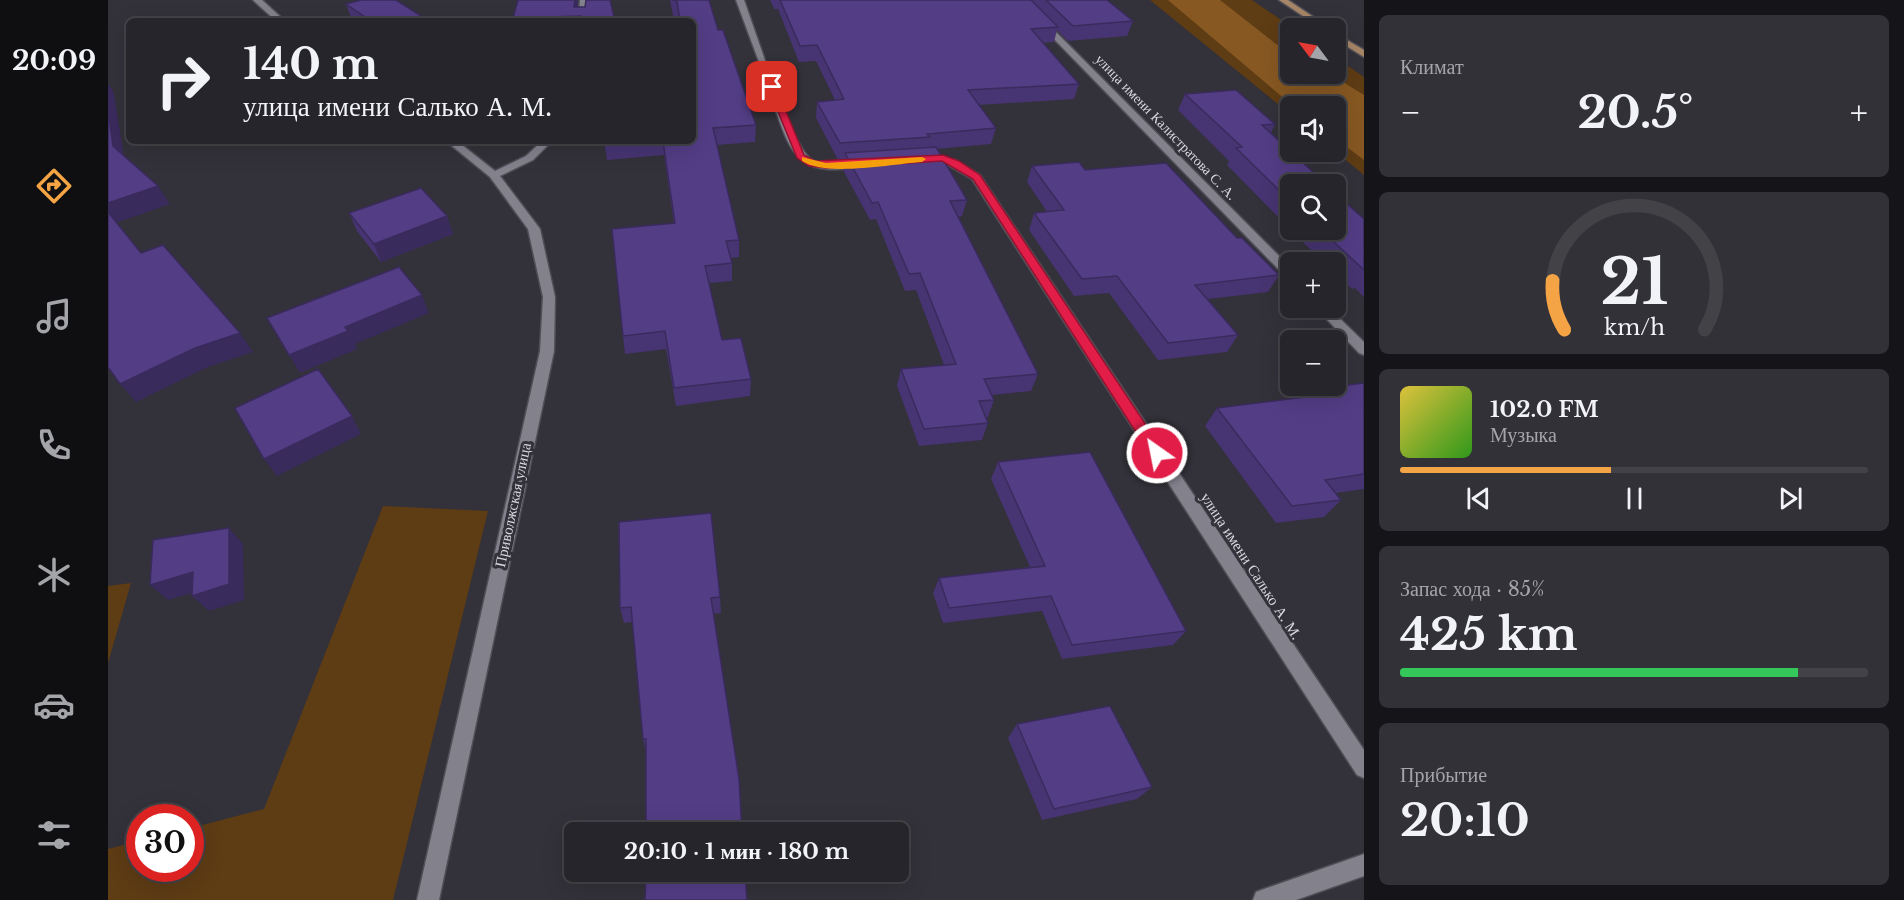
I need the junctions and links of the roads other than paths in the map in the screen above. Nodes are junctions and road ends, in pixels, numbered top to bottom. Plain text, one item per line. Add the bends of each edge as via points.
1 (257, 0) edge
2 (584, 0) edge
3 (740, 0) edge
4 (1020, 0) edge
5 (1283, 0) edge
6 (277, 18) edge
7 (582, 18) edge
8 (1311, 18) edge
9 (1346, 42) edge
10 (1364, 54) edge
11 (766, 70) dead end
12 (772, 87) dead end
13 (455, 144) edge
14 (545, 144) edge
15 (908, 160) edge
16 (885, 162) edge
17 (494, 175) junction
18 (1280, 264) edge
19 (1332, 318) edge
20 (1364, 350) edge
21 (1364, 768) edge
22 (1364, 865) edge
23 (428, 900) edge
24 (1263, 900) edge

1 - 6 street
2 - 7 street
3 - 11 street
4 - 18 street, улица имени Калистратова С. А.
5 - 8 main road
9 - 10 main road
12 - 16 street via 800,156 812,164
13 - 17 street, Приволжская улица
14 - 17 street via 513,168
15 - 21 street, улица имени Салько А. М. via 943,158 976,177
17 - 23 street, Приволжская улица via 534,229 549,297 547,351
19 - 20 street
22 - 24 street

